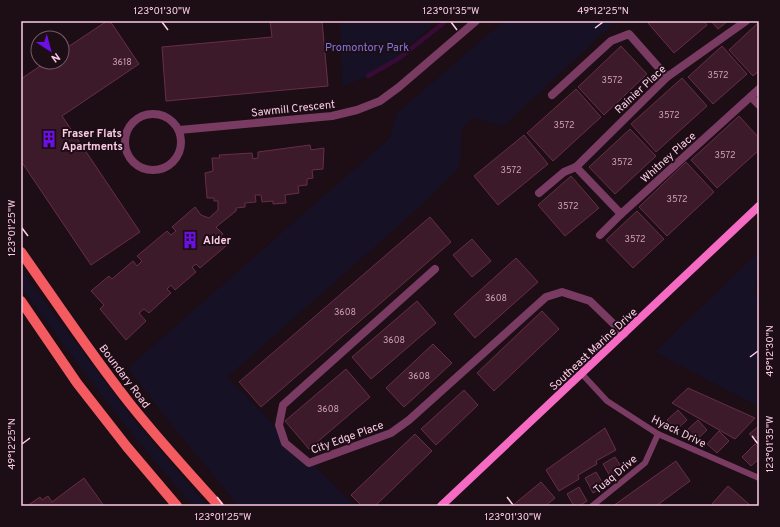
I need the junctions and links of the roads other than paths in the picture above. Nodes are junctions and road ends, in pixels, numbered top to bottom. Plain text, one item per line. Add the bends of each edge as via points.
1 (476, 21) edge
2 (746, 21) edge
3 (667, 77) junction
4 (759, 89) edge
5 (552, 95) dead end
6 (751, 97) junction
7 (759, 105) edge
8 (179, 130) junction
9 (576, 167) junction
10 (538, 193) dead end
11 (759, 206) edge
12 (621, 214) junction
13 (600, 235) dead end
14 (21, 252) edge
15 (435, 269) dead end
16 (21, 301) edge
17 (624, 334) junction
18 (582, 374) junction
19 (658, 434) junction
20 (759, 478) edge
21 (177, 506) edge
22 (219, 506) edge
23 (441, 506) edge
24 (592, 506) edge

1 - 8 street, Sawmill Crescent via 399,87 380,101 357,110 332,116
2 - 3 street, Rainier Place
3 - 5 street via 629,34 611,41
3 - 9 street, Rainier Place
4 - 6 street, Whitney Place
6 - 7 street
6 - 12 street, Whitney Place
8 - 8 street via 170,120 158,114 140,117 132,122 124,139 128,157 143,169 162,170 177,158 181,149
9 - 10 street, Rainier Place via 564,172
9 - 12 street
11 - 17 street, Southeast Marine Drive
12 - 13 street, Whitney Place
14 - 22 main road, Boundary Road via 130,404
15 - 17 street, City Edge Place via 283,404 279,425 285,443 309,463 391,433 409,420 546,297 562,292 590,301
16 - 21 main road via 77,383
17 - 18 street, Southeast Marine Drive
18 - 19 lane, Hyack Drive via 607,401
18 - 23 street, Southeast Marine Drive
19 - 20 lane, Hyack Drive
19 - 24 lane, Tuaq Drive via 645,463

